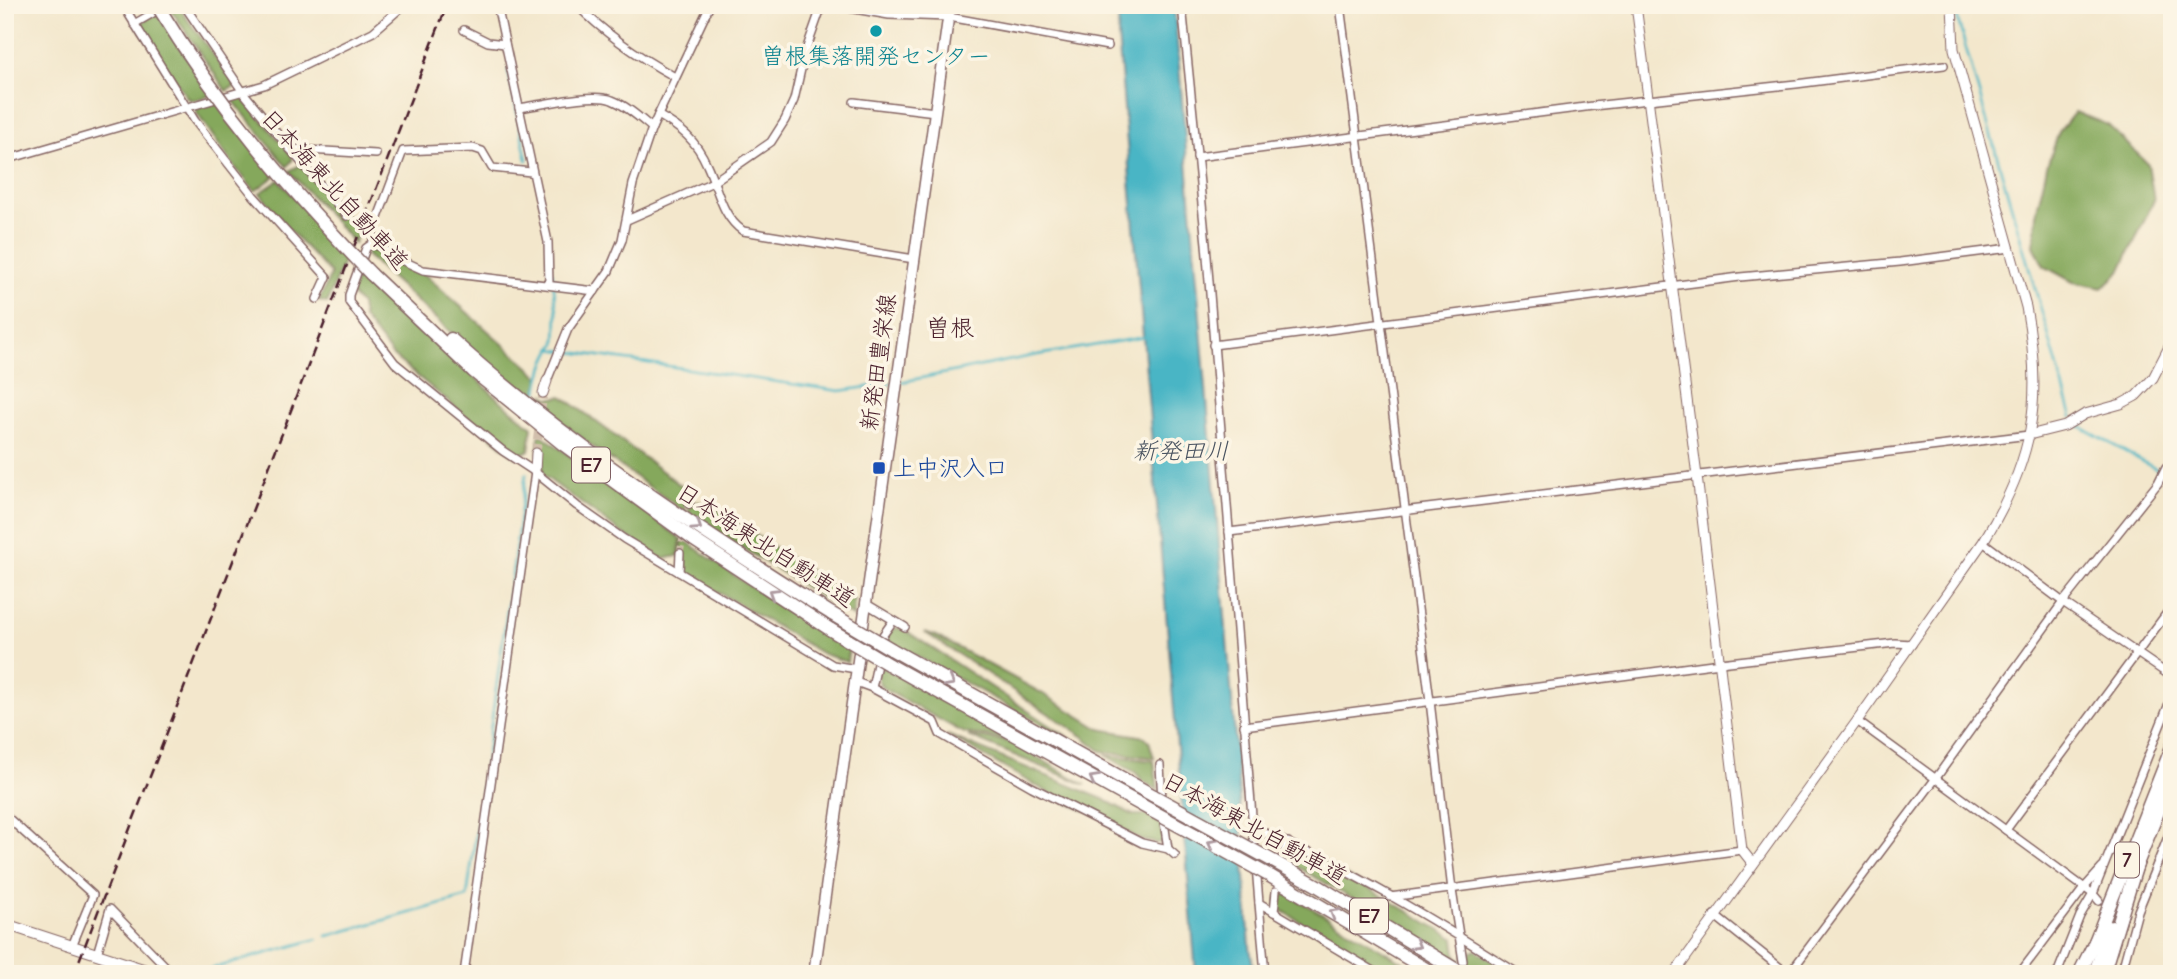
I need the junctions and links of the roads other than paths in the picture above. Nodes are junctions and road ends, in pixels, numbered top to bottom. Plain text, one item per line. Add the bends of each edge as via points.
1 (123, 5) edge
2 (157, 5) edge
3 (166, 5) edge
4 (184, 5) edge
5 (404, 5) edge
6 (497, 5) edge
7 (577, 5) edge
8 (710, 5) edge
9 (822, 5) edge
10 (832, 5) edge
11 (890, 5) edge
12 (1182, 5) edge
13 (1340, 5) edge
14 (1636, 5) edge
15 (1952, 8) edge
16 (949, 11) edge
17 (889, 15) junction
18 (134, 24) junction
19 (464, 30) dead end
20 (505, 44) junction
21 (1108, 46) dead end
22 (1944, 65) dead end
23 (675, 77) junction
24 (243, 92) junction
25 (1648, 99) junction
26 (854, 102) dead end
27 (189, 108) junction
28 (520, 108) junction
29 (935, 112) junction
30 (658, 115) junction
31 (652, 128) junction
32 (1357, 136) junction
33 (290, 149) junction
34 (376, 154) dead end
35 (1198, 157) junction
36 (5, 160) edge
37 (531, 172) junction
38 (713, 182) junction
39 (347, 216) dead end
40 (627, 220) junction
41 (373, 243) junction
42 (2010, 248) junction
43 (914, 259) junction
44 (374, 272) junction
45 (549, 284) junction
46 (1672, 286) junction
47 (595, 291) junction
48 (317, 299) dead end
49 (1381, 323) junction
50 (2172, 341) edge
51 (1213, 345) junction
52 (547, 381) joint
53 (543, 393) tunnel mouth
54 (2029, 435) junction
55 (536, 453) tunnel mouth
56 (2166, 467) dead end
57 (535, 472) junction
58 (1697, 476) junction
59 (691, 491) dead end
60 (689, 504) dead end
61 (1405, 512) junction
62 (1228, 533) junction
63 (1983, 542) junction
64 (680, 553) tunnel mouth
65 (679, 572) junction
66 (2063, 602) junction
67 (865, 603) junction
68 (2172, 606) edge
69 (893, 621) junction
70 (905, 627) dead end
71 (1912, 644) junction
72 (2137, 653) junction
73 (1720, 663) junction
74 (856, 669) junction
75 (2172, 677) edge
76 (856, 682) junction
77 (872, 688) junction
78 (2172, 696) edge
79 (1430, 701) junction
80 (1857, 721) junction
81 (1244, 726) junction
82 (2172, 747) edge
83 (1160, 765) dead end
84 (2172, 777) edge
85 (1936, 778) junction
86 (5, 815) edge
87 (2172, 827) edge
88 (1253, 828) junction
89 (2006, 830) junction
90 (1288, 842) junction
91 (1168, 849) junction
92 (1742, 850) junction
93 (1175, 855) dead end
94 (1278, 858) junction
95 (1753, 864) junction
96 (2137, 864) junction
97 (2102, 868) junction
98 (2084, 888) junction
99 (1452, 890) junction
100 (1276, 891) dead end
101 (2093, 894) junction
102 (1390, 897) junction
103 (2099, 901) dead end
104 (1259, 903) junction
105 (1274, 912) junction
106 (1714, 915) junction
107 (5, 924) edge
108 (1459, 936) junction
109 (72, 946) junction
110 (97, 954) junction
111 (1463, 967) edge
112 (158, 974) edge
113 (173, 974) edge
114 (464, 974) edge
115 (814, 974) edge
116 (1265, 974) edge
117 (1379, 974) edge
118 (1434, 974) edge
119 (1519, 974) edge
120 (1674, 974) edge
121 (1788, 974) edge
122 (2019, 974) edge
123 (2057, 974) edge
124 (2081, 974) edge
125 (2094, 974) edge
126 (2103, 974) edge
127 (2121, 974) edge

1 - 18 street
2 - 44 highway, 日本海東北自動車道 / E7, bridge via 246,134 312,212
3 - 18 street
3 - 44 highway, 日本海東北自動車道 / E7 via 211,75 276,160
4 - 24 street
5 - 24 street via 373,32
6 - 20 street
7 - 23 street via 618,42
8 - 23 street
9 - 38 street via 785,120 771,142
10 - 17 street
11 - 17 street
12 - 35 street
13 - 32 street
14 - 25 street
15 - 42 street via 1954,49
16 - 17 street
16 - 21 street
16 - 29 main road, 新発田豊栄線
18 - 27 street
19 - 20 street via 488,42
20 - 28 street
22 - 25 street
23 - 30 street
24 - 27 street
24 - 33 street
25 - 32 street
25 - 46 street
26 - 29 street
27 - 36 street
27 - 48 street via 253,195 327,277
28 - 31 street via 609,98
28 - 37 street
29 - 43 main road, 新発田豊栄線
30 - 31 street
30 - 38 street via 694,142
31 - 40 street via 633,184
32 - 35 street
32 - 49 street
33 - 34 street
33 - 39 street
35 - 51 street
37 - 41 street via 492,167 482,151 473,148 403,151 373,231
37 - 45 street via 548,242
38 - 40 street
38 - 43 street via 730,221 743,231
40 - 47 street via 609,271
41 - 45 street via 423,270
41 - 57 street via 359,265 349,302 395,363
42 - 46 street
42 - 54 street via 2033,344 2035,379
43 - 67 main road, 新発田豊栄線
44 -> 94 highway, 日本海東北自動車道 / E7, bridge via 570,436 713,537 891,649 1154,796
118 -> 44 highway, 日本海東北自動車道 / E7, bridge via 1270,876 888,664 694,540 473,371
45 - 47 street
46 - 49 street
46 - 58 street
47 - 52 street via 568,329
49 - 51 street
49 - 61 street
50 - 54 street via 2153,378 2136,397 2085,414 2065,426
51 - 62 street
52 - 53 street
54 - 58 street
54 - 63 street via 2021,470
55 - 57 street
56 - 66 street
57 - 65 street via 624,539
57 - 114 street
58 - 61 street
58 - 73 street
59 - 60 street
61 - 62 street
61 - 79 street
62 - 81 street
63 - 66 street
63 - 71 street
64 - 65 street
65 - 74 street via 833,664
66 - 72 street
66 - 85 street
67 - 69 street
67 - 74 main road, 新発田豊栄線
68 - 72 street
69 - 70 street
69 - 77 street via 883,635
71 - 73 street
71 - 80 street
72 - 75 street
72 - 89 street
73 - 79 street
73 - 92 street
74 - 76 main road, 新発田豊栄線
76 - 77 street
76 - 115 main road, 新発田豊栄線
77 - 91 street via 935,722 940,734 1032,787 1142,843
78 - 97 street
79 - 81 street
79 - 99 street
80 - 85 street
80 - 95 street
81 - 88 street
82 - 124 highway, 7
83 - 91 street
84 - 96 highway, 7
85 - 89 street
85 - 121 street
86 - 109 street via 93,895
87 - 127 street via 2130,925 2130,948
88 - 90 street
88 - 104 street
89 - 98 street
90 - 94 street
90 - 102 street
91 - 93 street
92 - 95 street
92 - 99 street
94 -> 111 highway, 日本海東北自動車道 / E7 via 1318,886
95 - 106 street
96 - 125 highway, 7
96 - 126 highway
97 - 98 street
97 - 101 street
98 - 101 street
98 - 122 street
99 - 102 street
99 - 108 street
100 - 105 street
101 - 103 street
101 - 123 street
102 - 108 street
104 - 105 street
104 - 116 street
105 - 117 street
106 - 120 street
106 - 121 street
107 - 109 main road
108 - 111 street
108 - 119 street
109 - 110 main road
110 - 112 main road
110 - 113 street via 110,909

